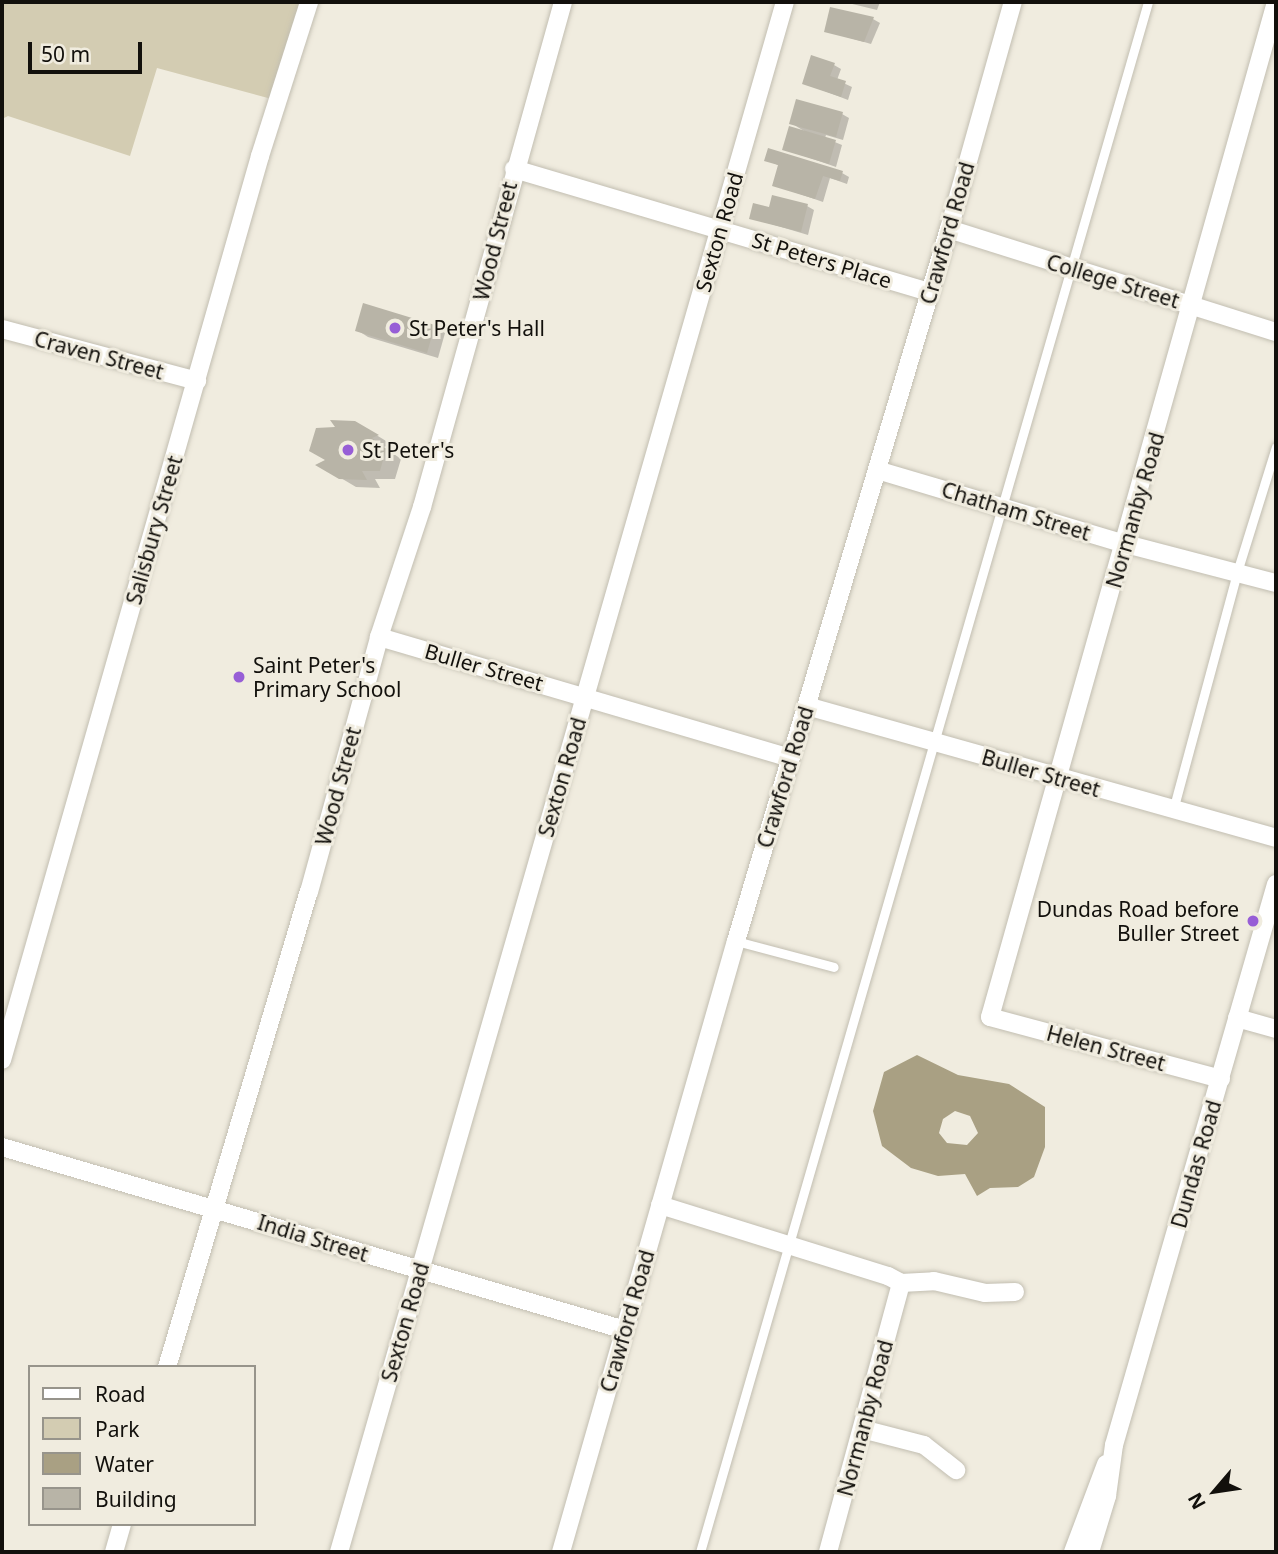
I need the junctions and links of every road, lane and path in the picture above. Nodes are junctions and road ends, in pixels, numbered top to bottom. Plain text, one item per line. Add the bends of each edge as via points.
1 (309, 2) edge
2 (563, 2) edge
3 (785, 2) edge
4 (1013, 2) edge
5 (1148, 2) edge
6 (1276, 2) edge
7 (513, 169) junction
8 (949, 229) junction
9 (719, 230) junction
10 (1073, 268) junction
11 (930, 292) junction
12 (1192, 306) junction
13 (2, 329) edge
14 (1276, 332) edge
15 (197, 381) junction
16 (1276, 447) edge
17 (877, 470) junction
18 (1003, 506) junction
19 (1126, 544) junction
20 (1237, 572) junction
21 (1276, 583) edge
22 (379, 637) junction
23 (585, 696) junction
24 (807, 706) junction
25 (934, 743) junction
26 (791, 758) junction
27 (1056, 777) junction
28 (1173, 810) junction
29 (1276, 838) edge
30 (1276, 884) edge
31 (736, 940) junction
32 (834, 967) dead end
33 (10, 995) edge
34 (990, 1017) joint
35 (1237, 1018) junction
36 (1276, 1029) edge
37 (2, 1060) edge
38 (1221, 1079) junction
39 (2, 1147) edge
40 (660, 1205) junction
41 (212, 1207) junction
42 (789, 1245) junction
43 (420, 1270) junction
44 (901, 1283) junction
45 (1015, 1292) dead end
46 (625, 1330) junction
47 (168, 1365) edge
48 (862, 1429) junction
49 (1114, 1445) junction
50 (956, 1470) dead end
51 (121, 1526) edge
52 (114, 1552) edge
53 (339, 1552) edge
54 (561, 1552) edge
55 (700, 1552) edge
56 (828, 1552) edge
57 (1073, 1552) edge
58 (1090, 1552) edge

1 - 15 street, Salisbury Street
2 - 7 street, Wood Street
3 - 9 street, Sexton Road
4 - 8 street, Crawford Road
5 - 10 lane
6 - 12 street, Normanby Road
7 - 9 street, St Peters Place
7 - 22 street, Wood Street via 422,507
8 - 10 street, College Street
8 - 11 street, Crawford Road
9 - 11 street, St Peters Place
9 - 23 street, Sexton Road
10 - 12 street, College Street
10 - 18 lane
11 - 17 street, Crawford Road
12 - 14 street, College Street
12 - 19 street, Normanby Road
13 - 15 street, Craven Street
15 - 33 street, Salisbury Street
16 - 20 lane
17 - 18 street, Chatham Street
17 - 24 street, Crawford Road
18 - 19 street, Chatham Street
18 - 25 lane
19 - 20 street, Chatham Street
19 - 27 street, Normanby Road
20 - 21 street, Chatham Street
20 - 28 lane
22 - 23 street, Buller Street
22 - 41 street, Wood Street via 309,892
23 - 26 street, Buller Street
23 - 43 street, Sexton Road
24 - 25 street, Buller Street
24 - 26 street, Crawford Road
25 - 27 street, Buller Street
25 - 42 lane
26 - 31 street, Crawford Road
27 - 28 street, Buller Street
27 - 34 street, Normanby Road
28 - 29 street, Buller Street
30 - 35 street, Dundas Road
31 - 32 lane
31 - 40 street, Crawford Road
33 - 37 street, Salisbury Street
34 - 38 street, Helen Street
35 - 36 street
35 - 38 street, Dundas Road
38 - 49 street, Dundas Road
39 - 41 street, India Street
40 - 42 street
40 - 46 street, Crawford Road
41 - 43 street, India Street
41 - 47 street, Wood Street
42 - 44 street
42 - 55 lane
43 - 46 street, India Street
43 - 53 street, Sexton Road
44 - 45 street via 934,1281 985,1293
44 - 48 street, Normanby Road
46 - 54 street, Crawford Road
48 - 50 street via 924,1445
48 - 56 street, Normanby Road
49 - 57 street, Dundas Road
49 - 58 street, Dundas Road via 1107,1496
51 - 52 street

